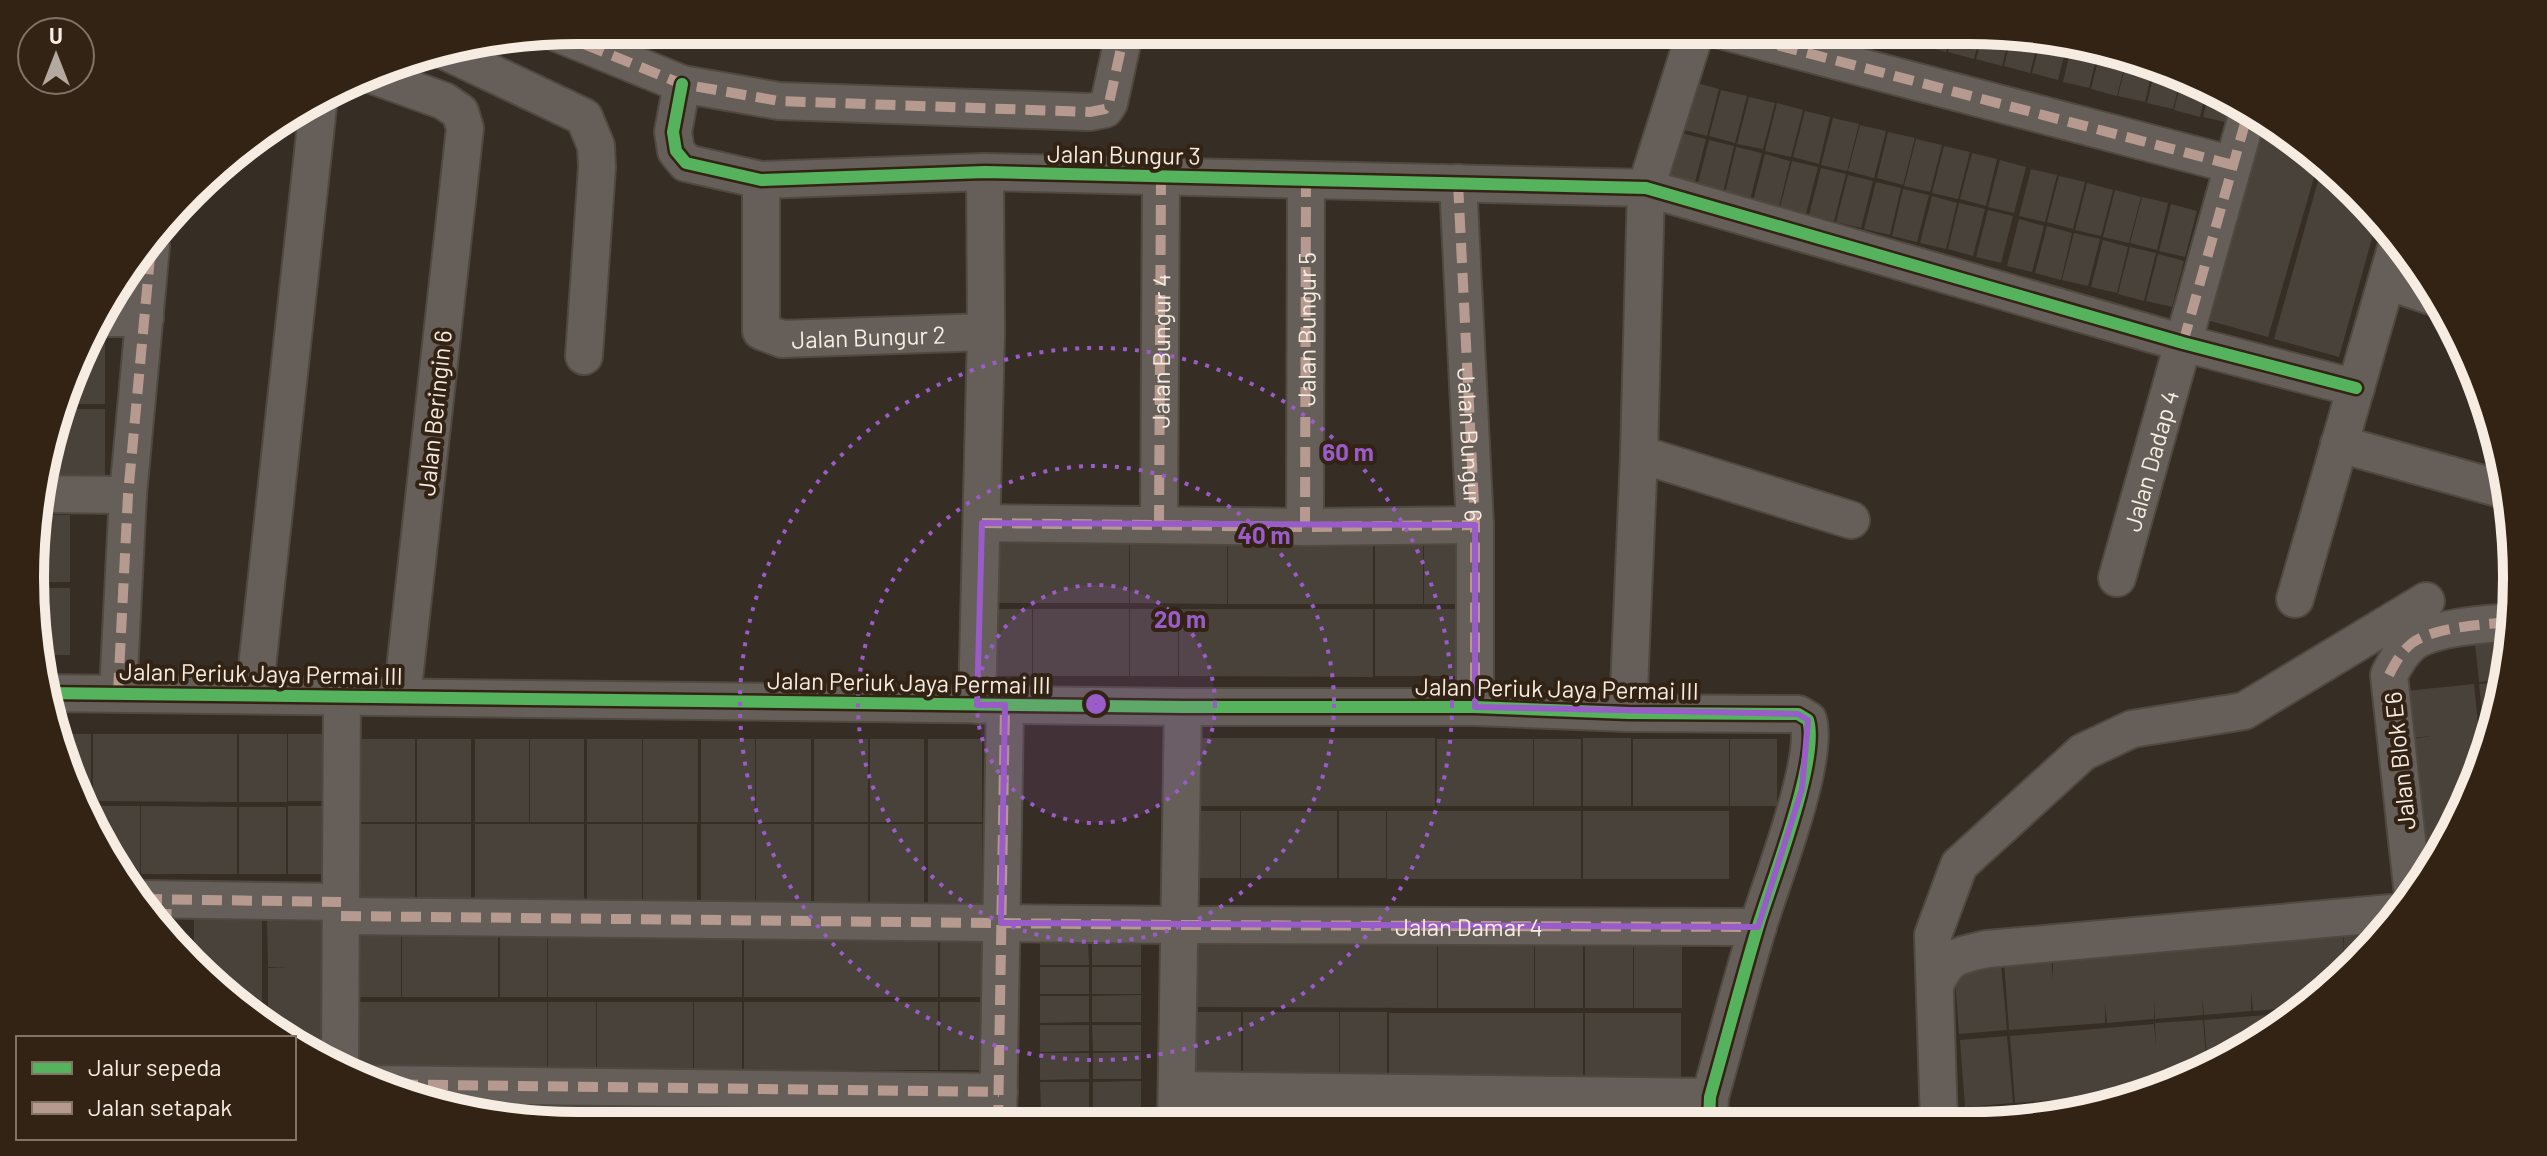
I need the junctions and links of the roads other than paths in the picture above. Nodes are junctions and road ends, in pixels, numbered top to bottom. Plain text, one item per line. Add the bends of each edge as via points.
1 (584, 44) edge
2 (1122, 44) edge
3 (1692, 44) edge
4 (1773, 44) edge
5 (459, 58) edge
6 (386, 80) edge
7 (682, 84) junction
8 (317, 113) edge
9 (2245, 122) edge
10 (2233, 165) junction
11 (985, 172) junction
12 (1161, 176) junction
13 (761, 180) junction
14 (1306, 180) junction
15 (1458, 183) junction
16 (1646, 188) junction
17 (2394, 255) edge
18 (150, 259) edge
19 (2387, 281) junction
20 (2420, 292) edge
21 (112, 318) edge
22 (145, 318) junction
23 (986, 332) junction
24 (2183, 343) junction
25 (584, 356) dead end
26 (2356, 388) junction
27 (2339, 444) junction
28 (1639, 454) junction
29 (2495, 487) edge
30 (51, 494) edge
31 (128, 495) junction
32 (1851, 520) dead end
33 (982, 523) junction
34 (1159, 525) junction
35 (1475, 525) junction
36 (1305, 527) junction
37 (2117, 578) dead end
38 (2295, 599) dead end
39 (2426, 601) dead end
40 (2501, 624) edge
41 (57, 693) edge
42 (118, 693) junction
43 (254, 695) junction
44 (342, 696) junction
45 (402, 697) junction
46 (991, 705) junction
47 (1183, 707) junction
48 (1475, 707) junction
49 (1628, 713) junction
50 (2411, 878) edge
51 (159, 909) edge
52 (341, 909) junction
53 (2384, 914) edge
54 (1001, 923) junction
55 (1180, 925) junction
56 (1758, 927) junction
57 (1936, 983) junction
58 (340, 1056) edge
59 (412, 1086) edge
60 (1177, 1107) edge
61 (998, 1108) edge
62 (1710, 1110) edge
63 (1939, 1112) edge

1 - 7 street
2 - 7 street via 1109,103 1090,112 779,101
3 - 16 street
4 - 10 street
5 - 25 street via 584,117 593,135 597,167
6 - 45 street, Jalan Beringin 6 via 444,101 460,112 465,128
7 - 13 street, Jalan Bungur 3 via 673,132 676,151 686,163
8 - 43 street
9 - 10 street, Jalan Dadap 4
10 - 24 street, Jalan Dadap 4
11 - 12 street, Jalan Bungur 3
11 - 13 street, Jalan Bungur 3
11 - 23 street
12 - 14 street, Jalan Bungur 3
12 - 34 street, Jalan Bungur 4
13 - 23 street, Jalan Bungur 2 via 761,331 782,339
14 - 15 street, Jalan Bungur 3
14 - 36 street, Jalan Bungur 5
15 - 16 street, Jalan Bungur 3
15 - 35 street, Jalan Bungur 6
16 - 24 street, Jalan Bungur 3
16 - 28 street
17 - 19 street
18 - 22 street
19 - 20 street
19 - 26 street
21 - 22 street
22 - 31 street
23 - 33 street
24 - 26 street, Jalan Bungur 3
24 - 37 street, Jalan Dadap 4
26 - 27 street
27 - 29 street
27 - 38 street
28 - 32 street
28 - 49 street
30 - 31 street
31 - 42 street
33 - 34 street
33 - 46 street
34 - 36 street
35 - 36 street
35 - 48 street, Jalan Bungur 6
39 - 57 street via 2244,711 2132,729 2083,752 1959,865 1933,935
40 - 50 street, Jalan Blok E6 via 2425,636 2410,644 2389,675
41 - 42 street, Jalan Periuk Jaya Permai III
42 - 43 street, Jalan Periuk Jaya Permai III
43 - 44 street, Jalan Periuk Jaya Permai III
44 - 45 street, Jalan Periuk Jaya Permai III
44 - 52 street
45 - 46 street, Jalan Periuk Jaya Permai III
46 - 47 street, Jalan Periuk Jaya Permai III
46 - 54 street
47 - 48 street, Jalan Periuk Jaya Permai III
47 - 55 street
48 - 49 street, Jalan Periuk Jaya Permai III
49 - 56 street, Jalan Periuk Jaya Permai III via 1798,714 1808,720 1802,789
51 - 52 street, Jalan Damar 4
52 - 54 street, Jalan Damar 4
52 - 58 street
53 - 57 street via 1987,949 1955,956
54 - 55 street, Jalan Damar 4
54 - 61 street
55 - 56 street, Jalan Damar 4
55 - 60 street
56 - 62 street
57 - 63 street
59 - 61 street
60 - 62 street

